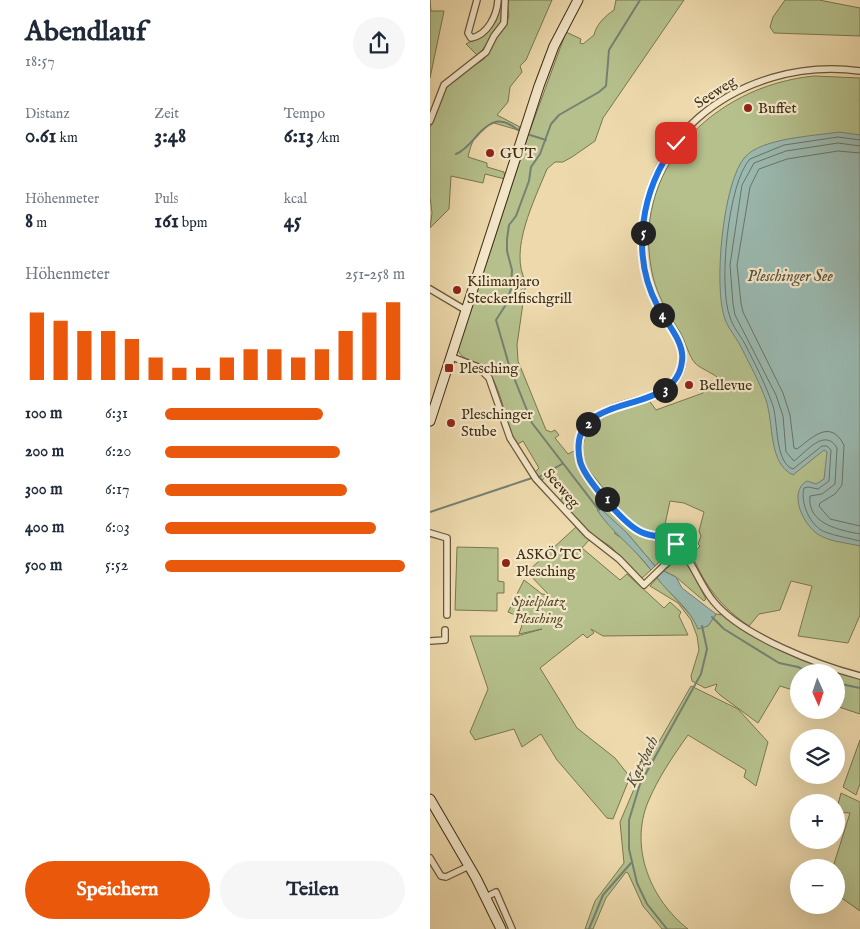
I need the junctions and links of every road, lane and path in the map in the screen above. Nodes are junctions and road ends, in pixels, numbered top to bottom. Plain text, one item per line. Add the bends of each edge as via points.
1 (477, 0) edge
2 (498, 0) edge
3 (505, 0) edge
4 (578, 0) edge
5 (860, 72) edge
6 (430, 121) edge
7 (430, 289) edge
8 (467, 311) junction
9 (452, 357) junction
10 (430, 421) edge
11 (430, 533) edge
12 (680, 550) junction
13 (447, 614) dead end
14 (445, 630) dead end
15 (430, 641) edge
16 (860, 676) edge
17 (430, 799) edge
18 (430, 858) edge
19 (470, 866) junction
20 (486, 897) junction
21 (500, 929) edge
22 (512, 929) edge

1 - 2 street via 468,33 471,38 480,34 494,19
3 - 6 street via 504,23 486,52 444,85
4 - 8 main road via 554,46 539,86
5 - 12 street, Seeweg via 785,73 735,92 708,109 684,133 668,152 652,183 644,221 645,271 655,301 681,346 682,364 676,379 665,390 607,409 589,422 581,436 580,458 587,475 629,524 644,534 668,538
7 - 8 street
8 - 9 main road
9 - 10 main road
9 - 12 street, Seeweg via 478,367 489,378 510,438 536,479 587,534 619,559 644,585
11 - 13 street via 447,538
12 - 16 street, Seeweg via 687,556 713,601 734,620 791,652
14 - 15 street via 445,640
17 - 19 main road
18 - 19 street via 446,877
19 - 20 main road
20 - 21 main road
20 - 22 street via 496,892

